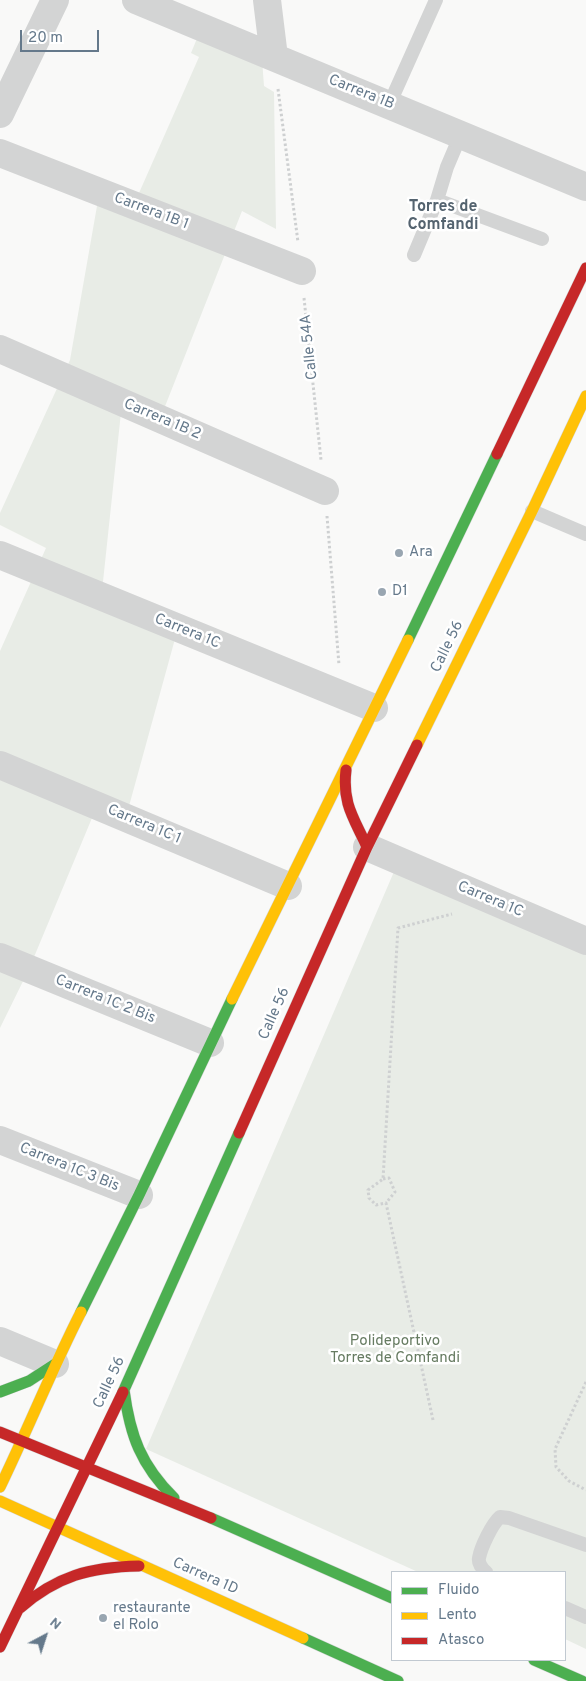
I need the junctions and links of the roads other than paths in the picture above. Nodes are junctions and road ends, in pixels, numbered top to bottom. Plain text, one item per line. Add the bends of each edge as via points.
1 (55, 0) edge
2 (136, 0) edge
3 (266, 0) edge
4 (436, 0) edge
5 (274, 57) junction
6 (389, 105) junction
7 (0, 114) edge
8 (461, 134) junction
9 (0, 153) edge
10 (586, 187) edge
11 (437, 200) junction
12 (542, 239) dead end
13 (414, 255) dead end
14 (586, 268) edge
15 (302, 271) road end
16 (577, 286) junction
17 (583, 303) dead end
18 (0, 349) edge
19 (586, 396) edge
20 (324, 490) road end
21 (532, 511) junction
22 (586, 534) edge
23 (0, 555) edge
24 (374, 708) junction
25 (0, 765) edge
26 (347, 766) junction
27 (366, 847) junction
28 (288, 886) junction
29 (586, 941) edge
30 (0, 957) edge
31 (210, 1043) junction
32 (0, 1140) edge
33 (139, 1195) junction
34 (0, 1341) edge
35 (55, 1364) junction
36 (124, 1390) junction
37 (0, 1392) edge
38 (0, 1432) edge
39 (22, 1441) junction
40 (86, 1467) junction
41 (0, 1487) edge
42 (0, 1501) edge
43 (183, 1506) junction
44 (58, 1527) junction
45 (586, 1545) edge
46 (145, 1566) junction
47 (485, 1571) edge
48 (391, 1598) edge
49 (566, 1608) edge
50 (17, 1610) junction
51 (586, 1617) edge
52 (0, 1647) edge
53 (536, 1661) edge
54 (398, 1681) edge
55 (582, 1681) edge

1 - 7 street
2 - 5 street, Carrera 1B
3 - 5 street
4 - 6 lane
5 - 6 street, Carrera 1B
6 - 8 street, Carrera 1B
8 - 10 street, Carrera 1B
8 - 11 lane
9 - 15 street, Carrera 1B 1
11 - 12 lane
11 - 13 lane
14 - 16 street
16 - 17 street
16 - 24 street
18 - 20 street, Carrera 1B 2
19 - 21 street, Calle 56
21 - 22 lane
21 - 27 street, Calle 56
23 - 24 street, Carrera 1C
24 - 26 street
25 - 28 street, Carrera 1C 1
26 - 27 street via 345,798
26 - 28 street
27 - 29 street, Carrera 1C
27 - 36 street, Calle 56
28 - 31 street
30 - 31 street, Carrera 1C 2 Bis
31 - 33 street
32 - 33 street, Carrera 1C 3 Bis
33 - 35 street
34 - 35 street
35 - 37 street
35 - 39 street
36 - 40 street, Calle 56
36 - 43 street via 130,1430 138,1452 150,1472
38 - 39 street
39 - 40 street
39 - 41 street
40 - 43 street
40 - 44 street, Calle 56
42 - 44 street, Carrera 1D
43 - 48 street
44 - 46 street, Carrera 1D
44 - 50 street, Calle 56
45 - 47 lane via 500,1517 493,1524 479,1559
46 - 50 street via 99,1568 69,1577 41,1591
46 - 54 street, Carrera 1D
49 - 51 lane
50 - 52 street, Calle 56
53 - 55 street

